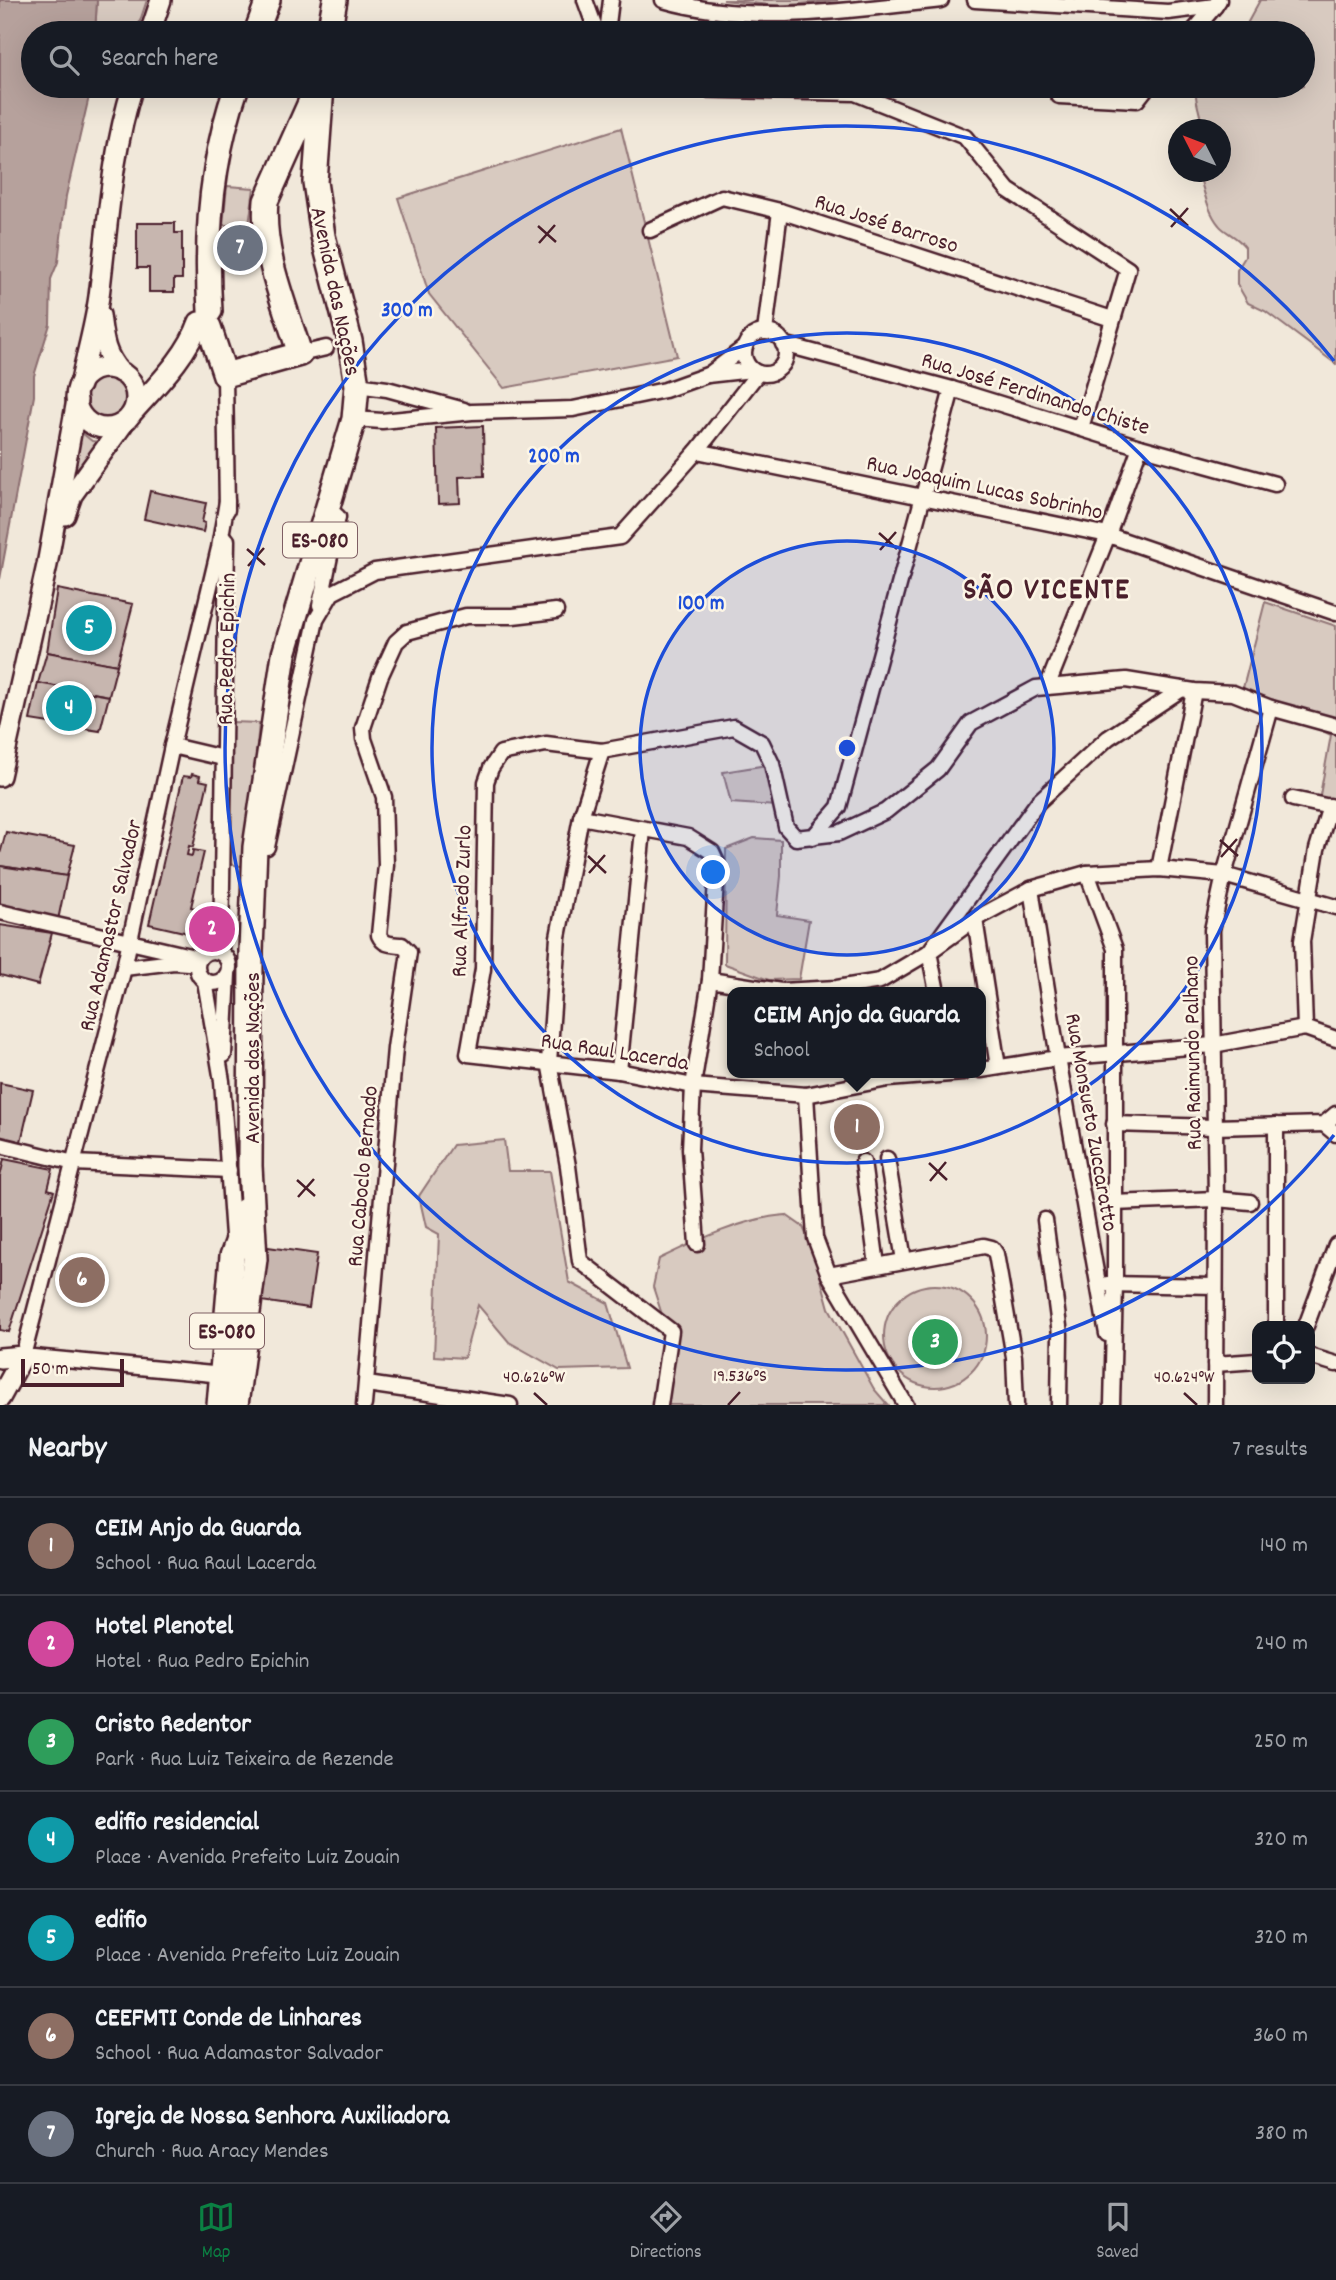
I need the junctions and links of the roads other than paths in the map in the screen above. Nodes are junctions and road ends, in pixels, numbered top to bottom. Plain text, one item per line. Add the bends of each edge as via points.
1 (161, 0) edge
2 (268, 0) edge
3 (335, 0) edge
4 (585, 0) edge
5 (611, 0) edge
6 (663, 0) edge
7 (941, 0) edge
8 (975, 0) edge
9 (1217, 3) edge
10 (154, 21) edge
11 (260, 21) edge
12 (332, 21) edge
13 (593, 21) edge
14 (608, 21) edge
15 (1202, 21) edge
16 (129, 98) edge
17 (234, 98) edge
18 (314, 98) edge
19 (319, 98) edge
20 (868, 98) edge
21 (1098, 98) edge
22 (1139, 98) edge
23 (274, 182) junction
24 (315, 182) junction
25 (780, 211) junction
26 (650, 230) dead end
27 (98, 299) junction
28 (1112, 319) junction
29 (208, 328) junction
30 (765, 332) junction
31 (783, 344) junction
32 (745, 347) junction
33 (326, 348) dead end
34 (300, 354) junction
35 (755, 372) junction
36 (123, 374) junction
37 (225, 375) junction
38 (707, 375) junction
39 (164, 378) junction
40 (357, 385) junction
41 (951, 389) junction
42 (78, 393) junction
43 (472, 412) junction
44 (128, 418) junction
45 (354, 419) junction
46 (1081, 428) junction
47 (1140, 447) junction
48 (697, 451) junction
49 (1275, 484) dead end
50 (922, 497) junction
51 (329, 509) junction
52 (1108, 535) junction
53 (223, 548) junction
54 (47, 565) junction
55 (329, 589) junction
56 (556, 611) dead end
57 (1336, 613) edge
58 (1047, 687) junction
59 (1188, 690) junction
60 (1271, 708) junction
61 (1336, 726) edge
62 (273, 738) junction
63 (172, 746) junction
64 (602, 751) junction
65 (223, 758) junction
66 (0, 776) edge
67 (1293, 799) dead end
68 (1333, 807) edge
69 (581, 817) junction
70 (643, 830) junction
71 (813, 837) junction
72 (267, 847) junction
73 (1159, 869) junction
74 (1087, 873) junction
75 (1224, 875) junction
76 (1031, 889) junction
77 (1308, 899) junction
78 (1336, 907) edge
79 (0, 912) edge
80 (975, 919) junction
81 (130, 943) junction
82 (251, 950) junction
83 (221, 952) junction
84 (929, 952) junction
85 (174, 958) junction
86 (198, 961) junction
87 (124, 968) junction
88 (228, 974) junction
89 (710, 980) junction
90 (205, 981) junction
91 (880, 986) edge
92 (760, 987) edge
93 (858, 987) edge
94 (936, 987) edge
95 (986, 987) edge
96 (986, 990) edge
97 (1305, 1028) junction
98 (1336, 1039) edge
99 (1213, 1045) junction
100 (468, 1054) joint
101 (1114, 1055) junction
102 (1058, 1058) junction
103 (549, 1062) junction
104 (998, 1067) junction
105 (986, 1069) edge
106 (619, 1071) junction
107 (879, 1078) edge
108 (222, 1081) junction
109 (693, 1086) junction
110 (806, 1095) junction
111 (1336, 1114) edge
112 (1114, 1124) junction
113 (1324, 1124) junction
114 (1276, 1125) junction
115 (1214, 1127) junction
116 (1336, 1134) edge
117 (0, 1145) edge
118 (887, 1158) dead end
119 (863, 1162) dead end
120 (74, 1163) junction
121 (239, 1168) junction
122 (1216, 1199) junction
123 (1250, 1202) dead end
124 (1113, 1203) junction
125 (1045, 1220) dead end
126 (243, 1244) junction
127 (697, 1244) dead end
128 (1336, 1245) edge
129 (904, 1260) junction
130 (877, 1265) junction
131 (829, 1275) junction
132 (1098, 1284) junction
133 (1115, 1284) junction
134 (1215, 1286) junction
135 (1276, 1321) edge
136 (1308, 1321) edge
137 (23, 1356) junction
138 (0, 1358) edge
139 (1315, 1358) edge
140 (1252, 1361) edge
141 (1112, 1363) junction
142 (1215, 1364) junction
143 (1336, 1364) edge
144 (223, 1375) junction
145 (367, 1384) junction
146 (0, 1398) edge
147 (219, 1405) edge
148 (236, 1405) edge
149 (364, 1405) edge
150 (507, 1405) edge
151 (660, 1405) edge
152 (906, 1405) edge
153 (1016, 1405) edge
154 (1059, 1405) edge
155 (1112, 1405) edge
156 (1215, 1405) edge

1 - 10 street
2 - 11 main road
3 - 12 main road
4 - 13 street
5 - 14 street
6 - 7 street via 738,14 819,13
8 - 9 street via 1168,12
9 - 15 street
16 - 27 street via 110,185
17 - 29 main road, Rua Pedro Epichin via 215,166
18 - 23 main road
19 - 24 main road, Avenida das Nações / ES-080
20 - 28 street via 965,137 1008,190 1128,269
21 - 22 street
23 - 24 main road
23 - 34 main road via 264,221
24 - 40 main road, Avenida das Nações / ES-080
25 - 26 street, Rua José Barroso via 722,197
25 - 28 street, Rua José Barroso
25 - 30 street
27 - 36 street via 104,348
27 - 42 street
28 - 46 street
29 - 37 main road, Rua Pedro Epichin
29 - 39 street
30 - 31 street via 776,335
30 - 32 street via 751,337
31 - 35 street via 783,364 771,373
31 - 41 street, Rua José Ferdinando Chiste
32 - 35 street via 744,359
32 - 38 street
33 - 34 street
34 - 37 main road
35 - 38 street
35 - 48 street
36 - 39 street
36 - 42 street via 97,370 84,379
36 - 44 street via 135,389 136,405
37 - 53 street, Rua Pedro Epichin
38 - 43 street via 665,390 573,409
39 - 44 street
40 - 43 street
40 - 45 main road, Avenida das Nações / ES-080
41 - 46 street, Rua José Ferdinando Chiste
41 - 50 street
42 - 44 street via 81,415 93,425 108,428
42 - 54 street
43 - 45 street via 382,421
44 - 54 street via 72,495
45 - 51 main road, Avenida das Nações / ES-080
46 - 47 street, Rua José Ferdinando Chiste
47 - 49 street, Rua José Ferdinando Chiste
47 - 52 street
48 - 50 street, Rua Joaquim Lucas Sobrinho
48 - 55 street via 620,537 375,571
50 - 52 street, Rua Joaquim Lucas Sobrinho
50 - 71 street via 839,807
51 - 55 street via 338,517
51 - 62 main road, Avenida das Nações / ES-080 via 284,654
52 - 57 street, Rua Joaquim Lucas Sobrinho
52 - 58 street
53 - 63 street, Rua Adamastor Salvador
53 - 65 street, Rua Pedro Epichin
54 - 66 street
55 - 72 street via 316,620
56 - 145 street, Rua Caboclo Bernado via 466,616 407,632 396,642 363,727 384,797 386,866 379,935 387,944 402,945 409,952 395,1048
58 - 59 street via 1126,680
58 - 71 street via 1036,688 971,723 938,769 886,811 839,833
59 - 60 street via 1233,694
59 - 73 street
59 - 84 street via 1108,738 1038,802
60 - 61 street
60 - 75 street, Rua Raimundo Palhano
62 - 72 main road, Avenida das Nações / ES-080
62 - 82 main road, Avenida das Nações / ES-080 via 256,847
63 - 65 street
63 - 81 street, Rua Adamastor Salvador
64 - 69 street
64 - 71 street via 734,727 762,743 772,764 786,827 796,838
64 - 100 street, Rua Alfredo Zurlo via 546,744 500,753 491,768 486,782 483,969
65 - 83 street, Rua Pedro Epichin
67 - 68 street
68 - 77 street via 1317,849
69 - 70 street
69 - 103 street via 558,937
70 - 89 street via 688,837 712,852 717,863
70 - 106 street
72 - 82 main road, Avenida das Nações / ES-080
73 - 74 street
73 - 75 street
74 - 76 street
74 - 101 street, Rua Monsueto Zuccaratto via 1115,949
75 - 77 street
75 - 99 street, Rua Raimundo Palhano via 1212,930
76 - 80 street
76 - 102 street, Rua Monsueto Zuccaratto
77 - 78 street
77 - 97 street via 1302,941
79 - 81 street
80 - 84 street
80 - 95 street
81 - 85 street
81 - 87 street, Rua Adamastor Salvador
82 - 121 main road, Avenida das Nações / ES-080
83 - 86 street via 211,950
83 - 88 street via 230,964
84 - 91 street
84 - 94 street
85 - 86 street
85 - 87 street
86 - 90 street via 198,974
87 - 120 street, Rua Adamastor Salvador
88 - 90 street via 221,981
88 - 108 street
89 - 92 street
89 - 109 street
90 - 108 street
91 - 93 street
96 - 104 street
97 - 98 street
97 - 99 street
99 - 101 street
99 - 115 street, Rua Raimundo Palhano
100 - 103 street, Rua Raul Lacerda
101 - 102 street
101 - 112 street, Rua Monsueto Zuccaratto
102 - 104 street
102 - 132 street, Rua Monsueto Zuccaratto
103 - 106 street, Rua Raul Lacerda
103 - 151 street via 580,1261 671,1331
104 - 105 street
106 - 109 street, Rua Raul Lacerda
107 - 110 street, Rua Raul Lacerda
108 - 121 street
109 - 110 street, Rua Raul Lacerda
109 - 127 street via 690,1149
110 - 131 street via 815,1238
111 - 113 street
112 - 115 street
112 - 124 street, Rua Monsueto Zuccaratto
113 - 114 street
113 - 116 street
114 - 115 street
114 - 135 street
115 - 122 street, Rua Raimundo Palhano
117 - 120 street
118 - 129 street
119 - 130 street
120 - 121 street
120 - 137 street, Rua Adamastor Salvador
121 - 126 main road, Avenida das Nações / ES-080
121 - 126 main road, Avenida das Nações / ES-080
122 - 123 street
122 - 124 street
122 - 134 street, Rua Raimundo Palhano
124 - 133 street, Rua Monsueto Zuccaratto
125 - 154 street via 1060,1334
126 - 144 main road, ES-080
126 - 148 main road, ES-080
128 - 136 street
129 - 130 street
129 - 153 street via 992,1248 1014,1357
130 - 131 street
131 - 152 street
132 - 133 street
132 - 141 street, Rua Monsueto Zuccaratto
133 - 134 street
133 - 141 street, Rua Monsueto Zuccaratto
134 - 142 street, Rua Raimundo Palhano
137 - 138 street
137 - 144 street
137 - 146 street
139 - 143 street
140 - 142 street
141 - 155 street, Rua Monsueto Zuccaratto
142 - 156 street, Rua Raimundo Palhano
144 - 147 main road, ES-080
145 - 149 street, Rua Caboclo Bernado
145 - 150 street

